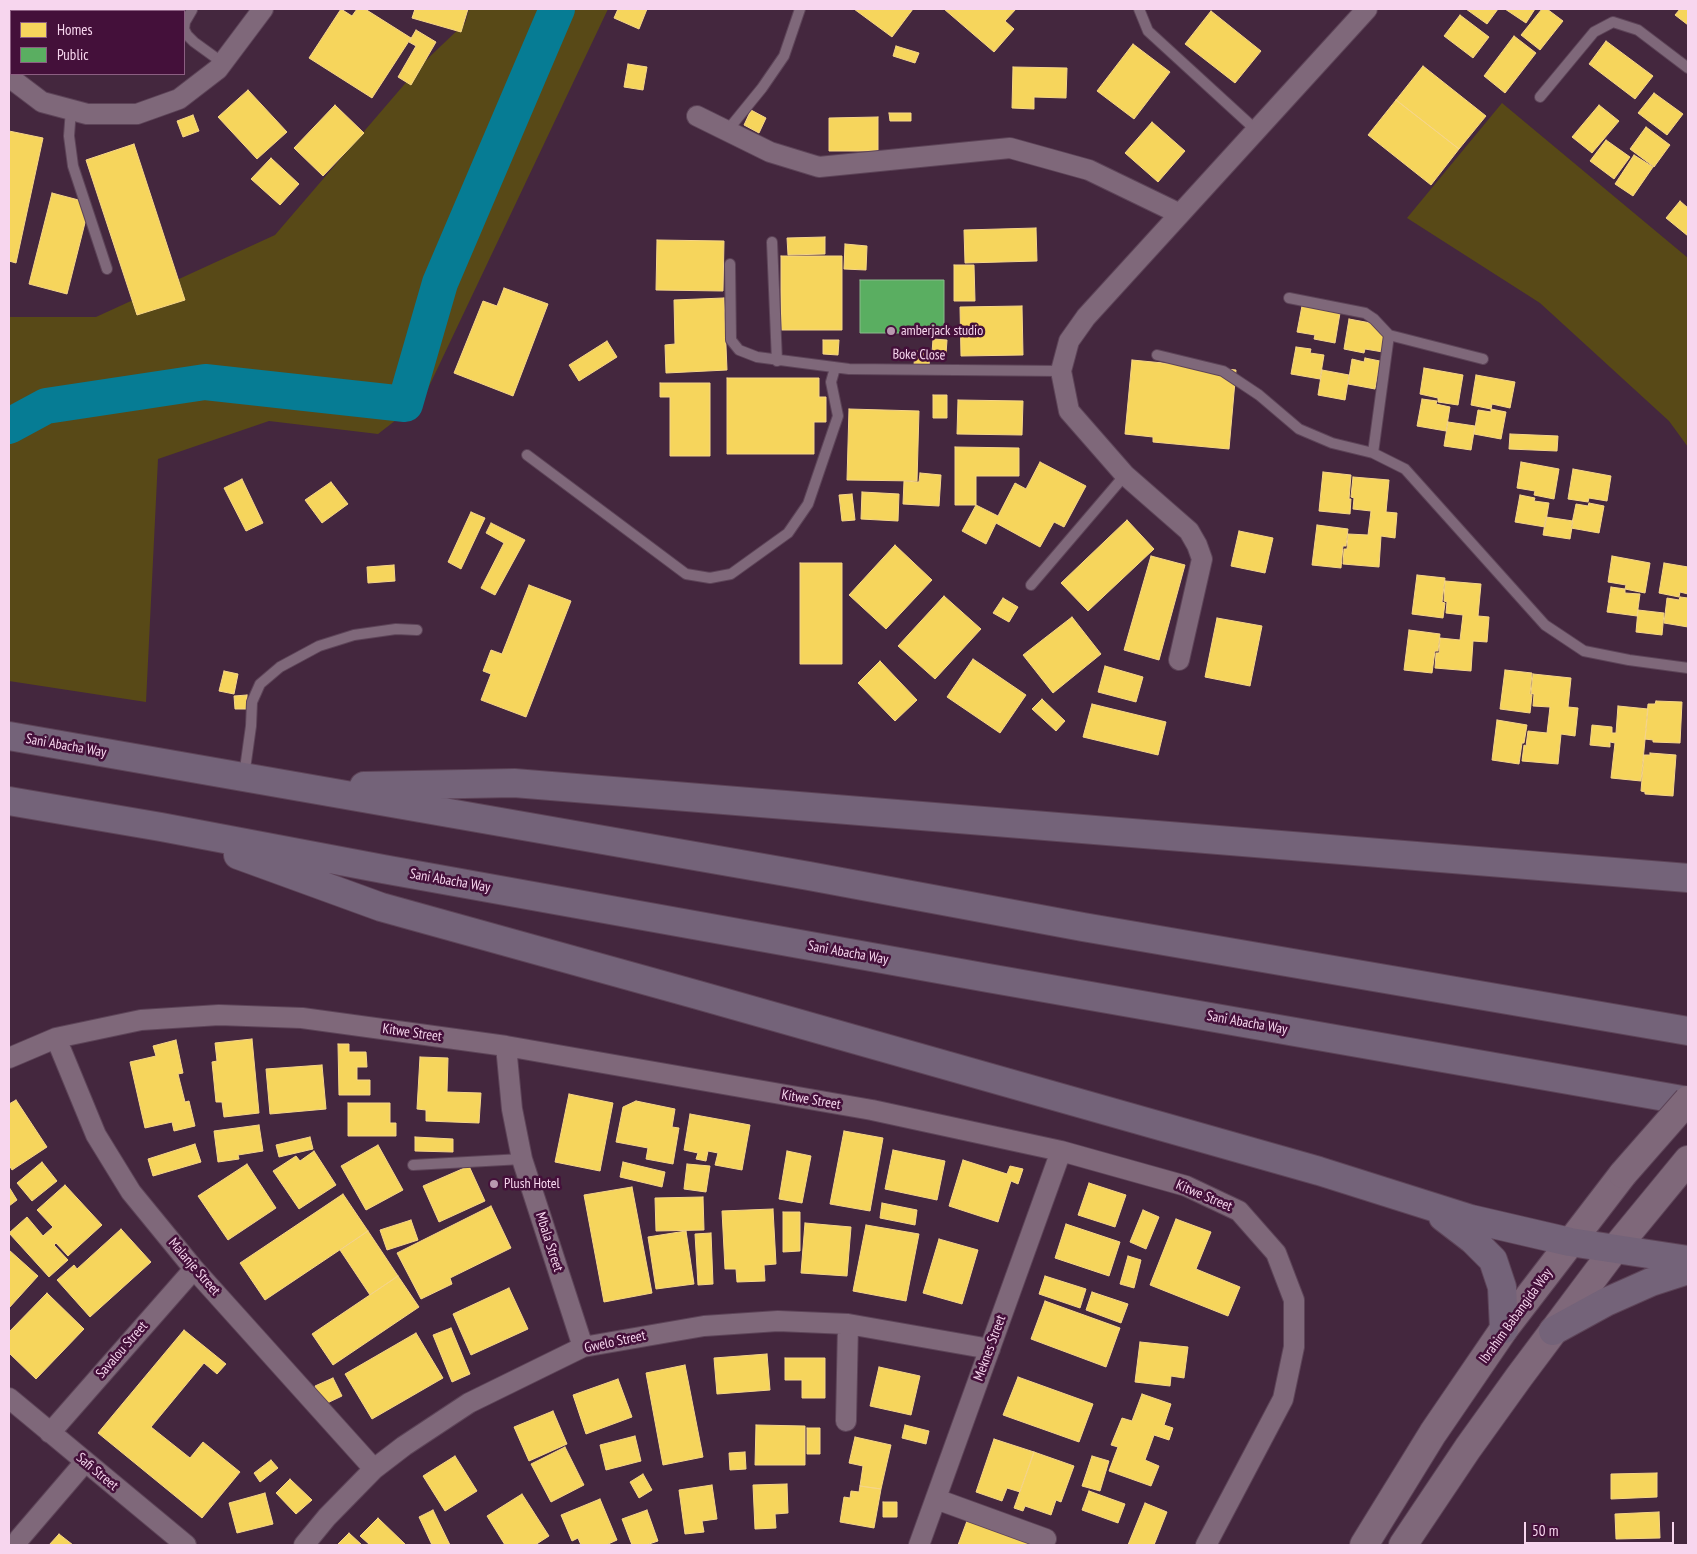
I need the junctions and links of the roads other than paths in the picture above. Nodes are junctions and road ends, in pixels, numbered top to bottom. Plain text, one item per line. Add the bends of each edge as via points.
1 (263, 9) edge
2 (800, 9) edge
3 (1139, 9) edge
4 (1367, 9) edge
5 (192, 10) dead end
6 (185, 22) edge
7 (185, 31) edge
8 (223, 63) junction
9 (1688, 68) edge
10 (9, 77) edge
11 (1540, 97) dead end
12 (70, 109) junction
13 (697, 116) dead end
14 (1256, 130) junction
15 (727, 131) junction
16 (1180, 214) junction
17 (772, 242) dead end
18 (730, 264) dead end
19 (106, 269) dead end
20 (1289, 298) dead end
21 (1389, 335) junction
22 (1157, 355) dead end
23 (1483, 359) dead end
24 (777, 361) junction
25 (835, 368) junction
26 (1061, 371) junction
27 (1373, 453) junction
28 (527, 455) dead end
29 (1125, 475) junction
30 (1031, 584) dead end
31 (417, 630) dead end
32 (1179, 660) dead end
33 (1688, 668) edge
34 (9, 736) edge
35 (244, 777) junction
36 (298, 786) junction
37 (9, 802) edge
38 (161, 827) junction
39 (1688, 878) edge
40 (1688, 1031) edge
41 (56, 1038) junction
42 (506, 1046) junction
43 (9, 1058) edge
44 (1688, 1101) edge
45 (1061, 1151) junction
46 (522, 1159) junction
47 (1688, 1160) edge
48 (413, 1165) dead end
49 (1428, 1206) junction
50 (1570, 1242) junction
51 (1614, 1250) junction
52 (1688, 1260) edge
53 (194, 1269) junction
54 (1688, 1270) edge
55 (848, 1324) junction
56 (1504, 1329) junction
57 (1553, 1331) junction
58 (583, 1347) junction
59 (990, 1349) junction
60 (9, 1398) edge
61 (846, 1421) dead end
62 (50, 1433) junction
63 (85, 1462) junction
64 (374, 1469) junction
65 (936, 1500) junction
66 (19, 1539) dead end
67 (1046, 1539) dead end
68 (186, 1545) edge
69 (304, 1545) edge
70 (920, 1545) edge
71 (1206, 1545) edge
72 (1364, 1545) edge
73 (1403, 1545) edge

1 - 8 street
2 - 15 lane via 784,56
3 - 14 lane via 1148,31
4 - 14 street
5 - 6 lane
7 - 8 lane via 194,42
8 - 12 street via 178,99 137,114 87,114
9 - 11 lane via 1638,30 1613,22 1594,32
10 - 12 street via 42,102
12 - 19 lane via 68,136 72,166
13 - 15 street
14 - 16 street
15 - 16 street via 770,152 819,167 1010,148 1089,170
16 - 26 street via 1086,318 1070,341
17 - 24 lane
18 - 24 lane, Boke Close via 731,340 739,350
20 - 21 lane via 1365,313
21 - 23 lane
21 - 27 lane
22 - 27 lane via 1223,371 1259,394 1299,429 1332,443
24 - 25 lane, Boke Close
25 - 26 lane, Boke Close
25 - 28 lane via 831,382 838,416 808,504 788,533 731,574 710,578 686,574
26 - 29 street via 1069,411
27 - 33 lane via 1405,469 1545,625 1584,651
29 - 30 lane
29 - 32 street via 1189,531 1202,559
31 - 35 lane via 396,629 354,635 318,646 280,667 260,684 252,702 252,726
34 - 35 highway, Sani Abacha Way
35 - 36 highway, Sani Abacha Way
36 - 39 highway via 514,783
36 - 40 highway, Sani Abacha Way via 819,877 1083,927
37 - 38 highway, Sani Abacha Way
38 - 44 highway, Sani Abacha Way
38 - 49 highway via 381,907 1319,1171
41 - 42 street, Kitwe Street via 141,1020 219,1015 302,1018
41 - 43 street, Kitwe Street
41 - 53 street, Malanje Street via 96,1135 131,1192
42 - 45 street, Kitwe Street via 872,1110
42 - 46 street, Mbala Street via 512,1109
44 - 50 main road, Ibrahim Babangida Way, bridge via 1623,1174
45 - 59 street, Meknes Street
45 - 71 street, Kitwe Street via 1186,1186 1239,1211 1276,1253 1294,1300 1294,1347 1283,1399
46 - 48 lane
46 - 58 street, Mbala Street
47 - 51 main road
49 - 50 highway
49 - 56 highway via 1473,1240 1493,1260 1502,1286
50 - 51 highway
50 - 56 main road, Ibrahim Babangida Way
51 - 52 highway
51 - 57 main road
53 - 62 street, Savalou Street
53 - 64 street, Malanje Street
54 - 57 highway via 1606,1302
55 - 58 street, Gwelo Street via 778,1321 704,1326
55 - 59 street, Gwelo Street
55 - 61 street
56 - 72 main road, Ibrahim Babangida Way via 1433,1433
57 - 73 main road
58 - 64 street, Gwelo Street via 469,1403
59 - 65 street, Meknes Street
60 - 62 street, Safi Street
62 - 63 street, Safi Street
63 - 66 street
63 - 68 street, Safi Street
64 - 69 street, Gwelo Street
65 - 67 street
65 - 70 street, Meknes Street

